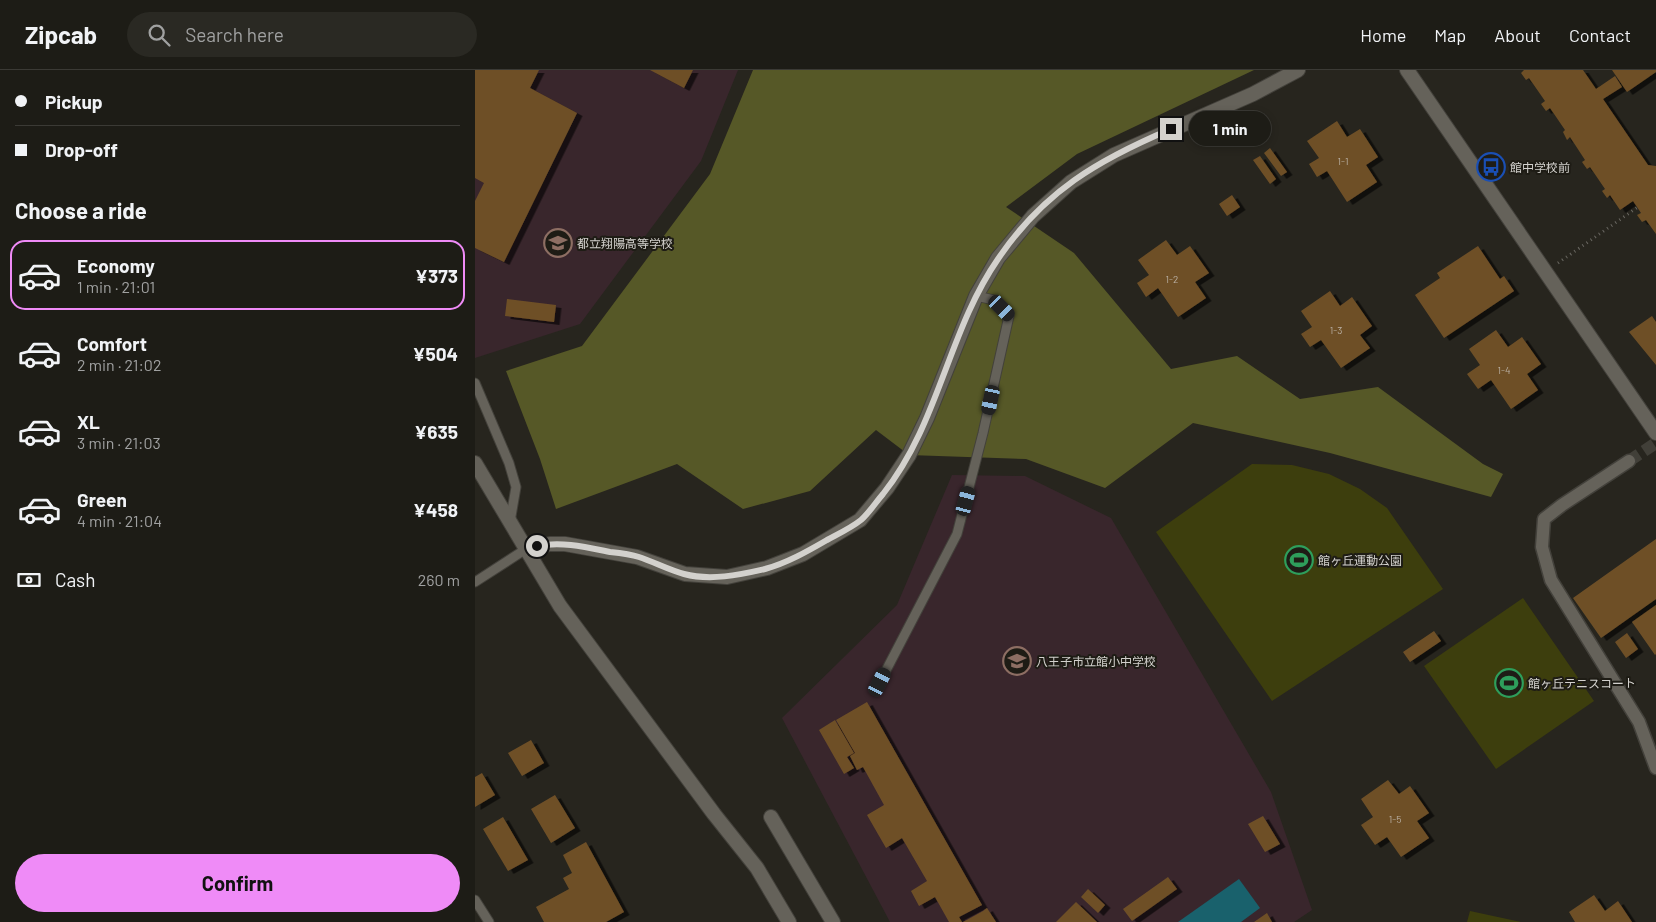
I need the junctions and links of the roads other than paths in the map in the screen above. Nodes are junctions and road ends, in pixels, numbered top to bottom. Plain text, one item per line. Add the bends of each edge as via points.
1 (1298, 70) edge
2 (1407, 70) edge
3 (976, 296) junction
4 (475, 383) edge
5 (1656, 433) edge
6 (1629, 461) tunnel mouth
7 (475, 463) edge
8 (510, 522) junction
9 (526, 549) junction
10 (475, 582) edge
11 (880, 682) dead end
12 (1656, 768) edge
13 (771, 817) dead end
14 (475, 900) edge
15 (489, 922) edge
16 (789, 922) edge
17 (833, 922) edge

1 - 3 street via 1253,94 1122,151 1087,171 1056,194 1020,230 998,258
2 - 5 street
3 - 9 street via 927,418 899,472 860,520 803,554 767,568 727,577 685,574 637,557 565,544
3 - 11 lane via 994,300 1009,316 983,434 957,534
4 - 8 lane via 516,487
6 - 12 street via 1544,519 1542,547 1551,580 1639,722
7 - 8 street
8 - 9 street
9 - 10 lane
9 - 16 street via 560,606 757,868
13 - 17 street
14 - 15 lane

